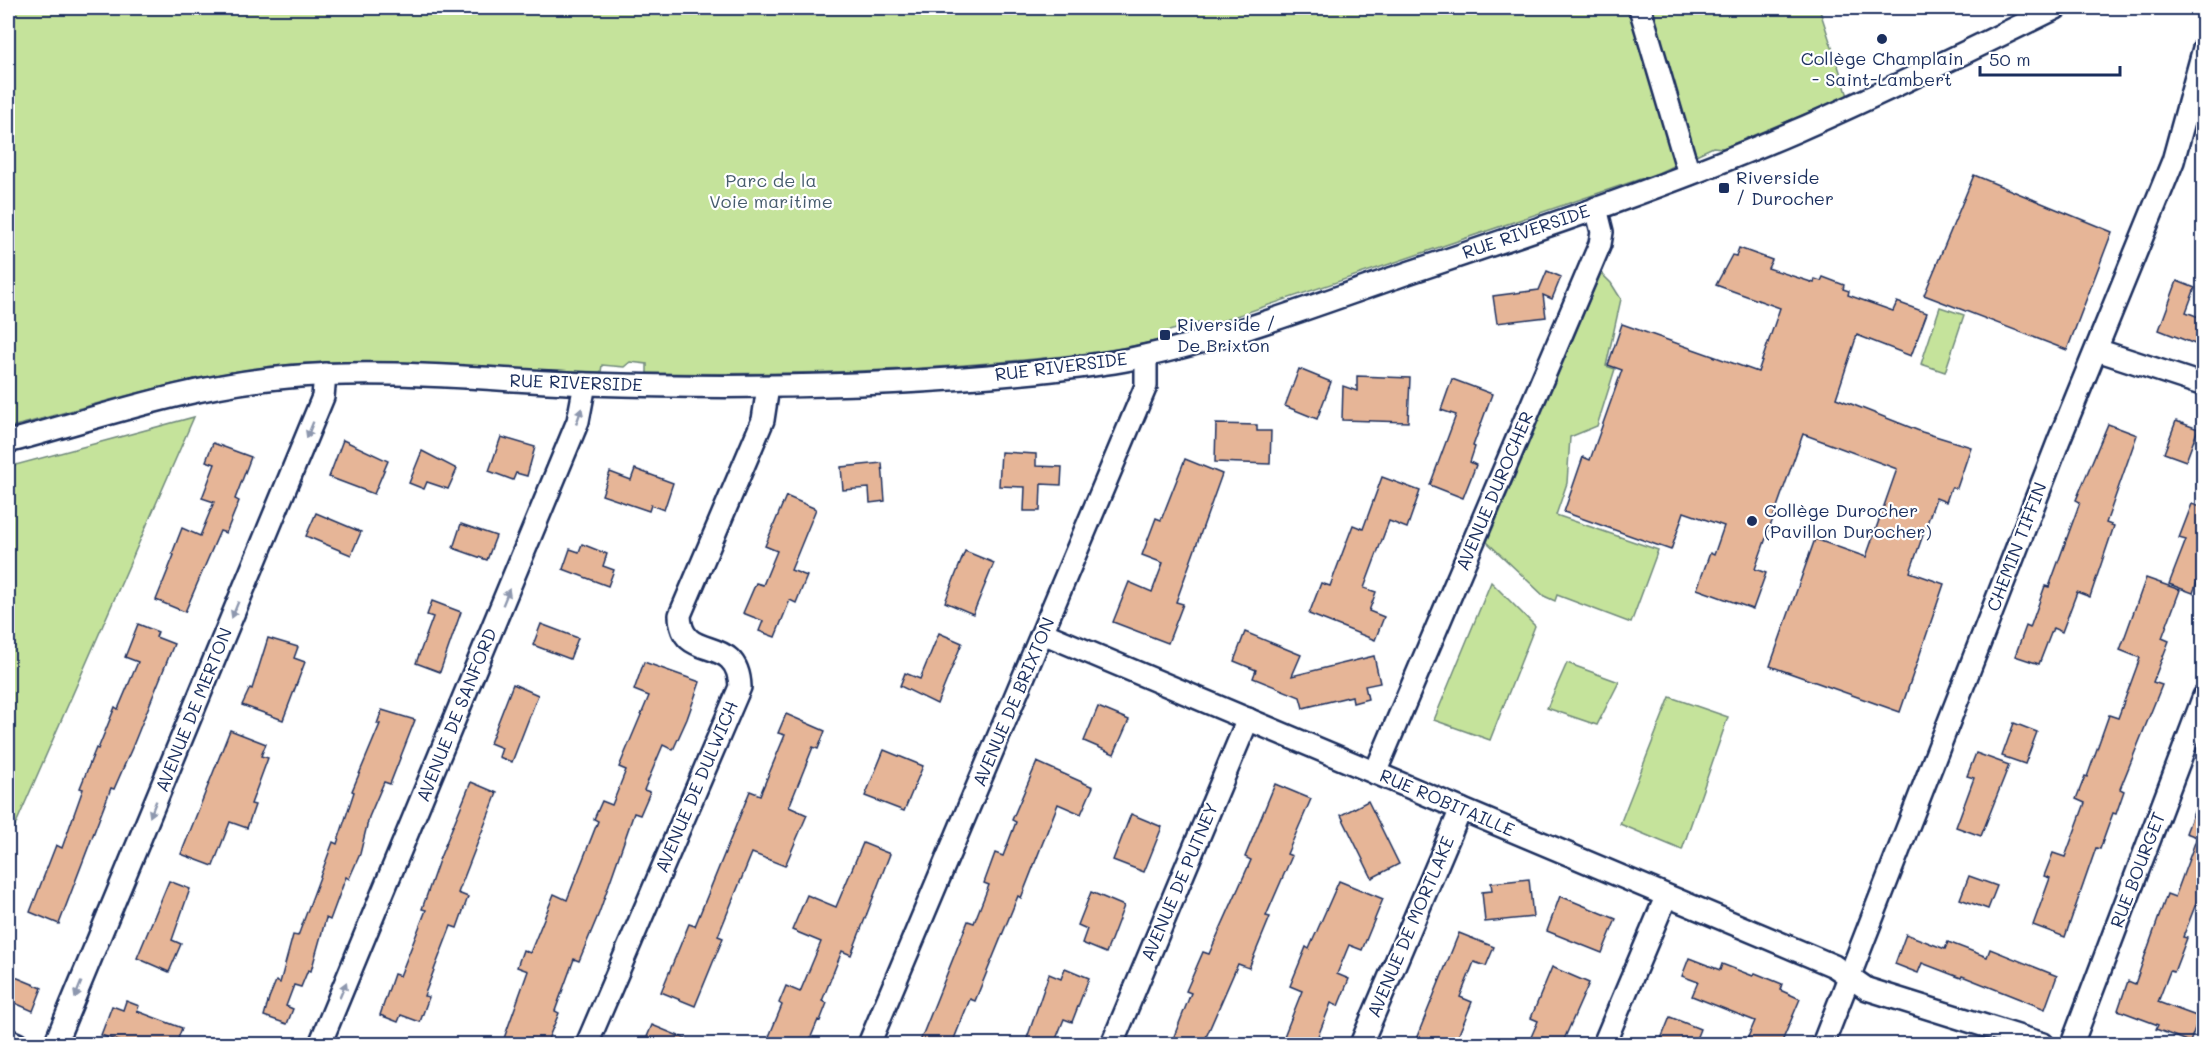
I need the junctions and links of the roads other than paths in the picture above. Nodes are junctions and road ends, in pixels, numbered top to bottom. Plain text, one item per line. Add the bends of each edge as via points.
1 (1640, 8) edge
2 (2056, 8) edge
3 (2204, 48) edge
4 (1689, 174) junction
5 (1596, 208) junction
6 (2097, 350) junction
7 (1146, 356) junction
8 (325, 374) junction
9 (585, 384) junction
10 (2204, 385) edge
11 (768, 387) junction
12 (8, 442) edge
13 (1043, 633) junction
14 (2204, 696) edge
15 (1248, 719) junction
16 (1375, 773) junction
17 (1461, 809) junction
18 (1666, 897) junction
19 (1850, 976) junction
20 (8, 1040) edge
21 (18, 1044) edge
22 (55, 1044) edge
23 (320, 1044) edge
24 (587, 1044) edge
25 (870, 1044) edge
26 (1112, 1044) edge
27 (1361, 1044) edge
28 (1604, 1044) edge
29 (1824, 1044) edge
30 (2043, 1044) edge
31 (2072, 1044) edge

1 - 4 street
2 - 4 street, RUE RIVERSIDE via 1859,103
3 - 6 street, CHEMIN TIFFIN via 2173,161
4 - 5 street, RUE RIVERSIDE
5 - 7 street, RUE RIVERSIDE via 1233,332
5 - 16 street, AVENUE DUROCHER via 1602,232 1600,244
6 - 10 street
6 - 19 street, CHEMIN TIFFIN
7 - 11 street, RUE RIVERSIDE via 959,379
7 - 13 street, AVENUE DE BRIXTON via 1146,386
8 - 9 street, RUE RIVERSIDE
8 - 12 street, RUE RIVERSIDE via 224,385
8 -> 22 street, AVENUE DE MERTON via 323,397
9 - 11 street, RUE RIVERSIDE
23 -> 9 street, AVENUE DE SANFORD via 578,421
11 - 24 street, AVENUE DE DULWICH via 763,420 680,615 680,630 688,639 732,659 739,672 740,687
13 - 15 street, RUE ROBITAILLE
13 - 25 street, AVENUE DE BRIXTON
14 - 31 street, RUE BOURGET
15 - 16 street, RUE ROBITAILLE
15 - 26 street, AVENUE DE PUTNEY
16 - 17 street, RUE ROBITAILLE
17 - 18 street, RUE ROBITAILLE
17 - 27 street, AVENUE DE MORTLAKE
18 - 19 street, RUE ROBITAILLE
18 - 28 street
19 - 29 street, CHEMIN TIFFIN
19 - 30 street, RUE ROBITAILLE via 1867,989
20 - 21 street

